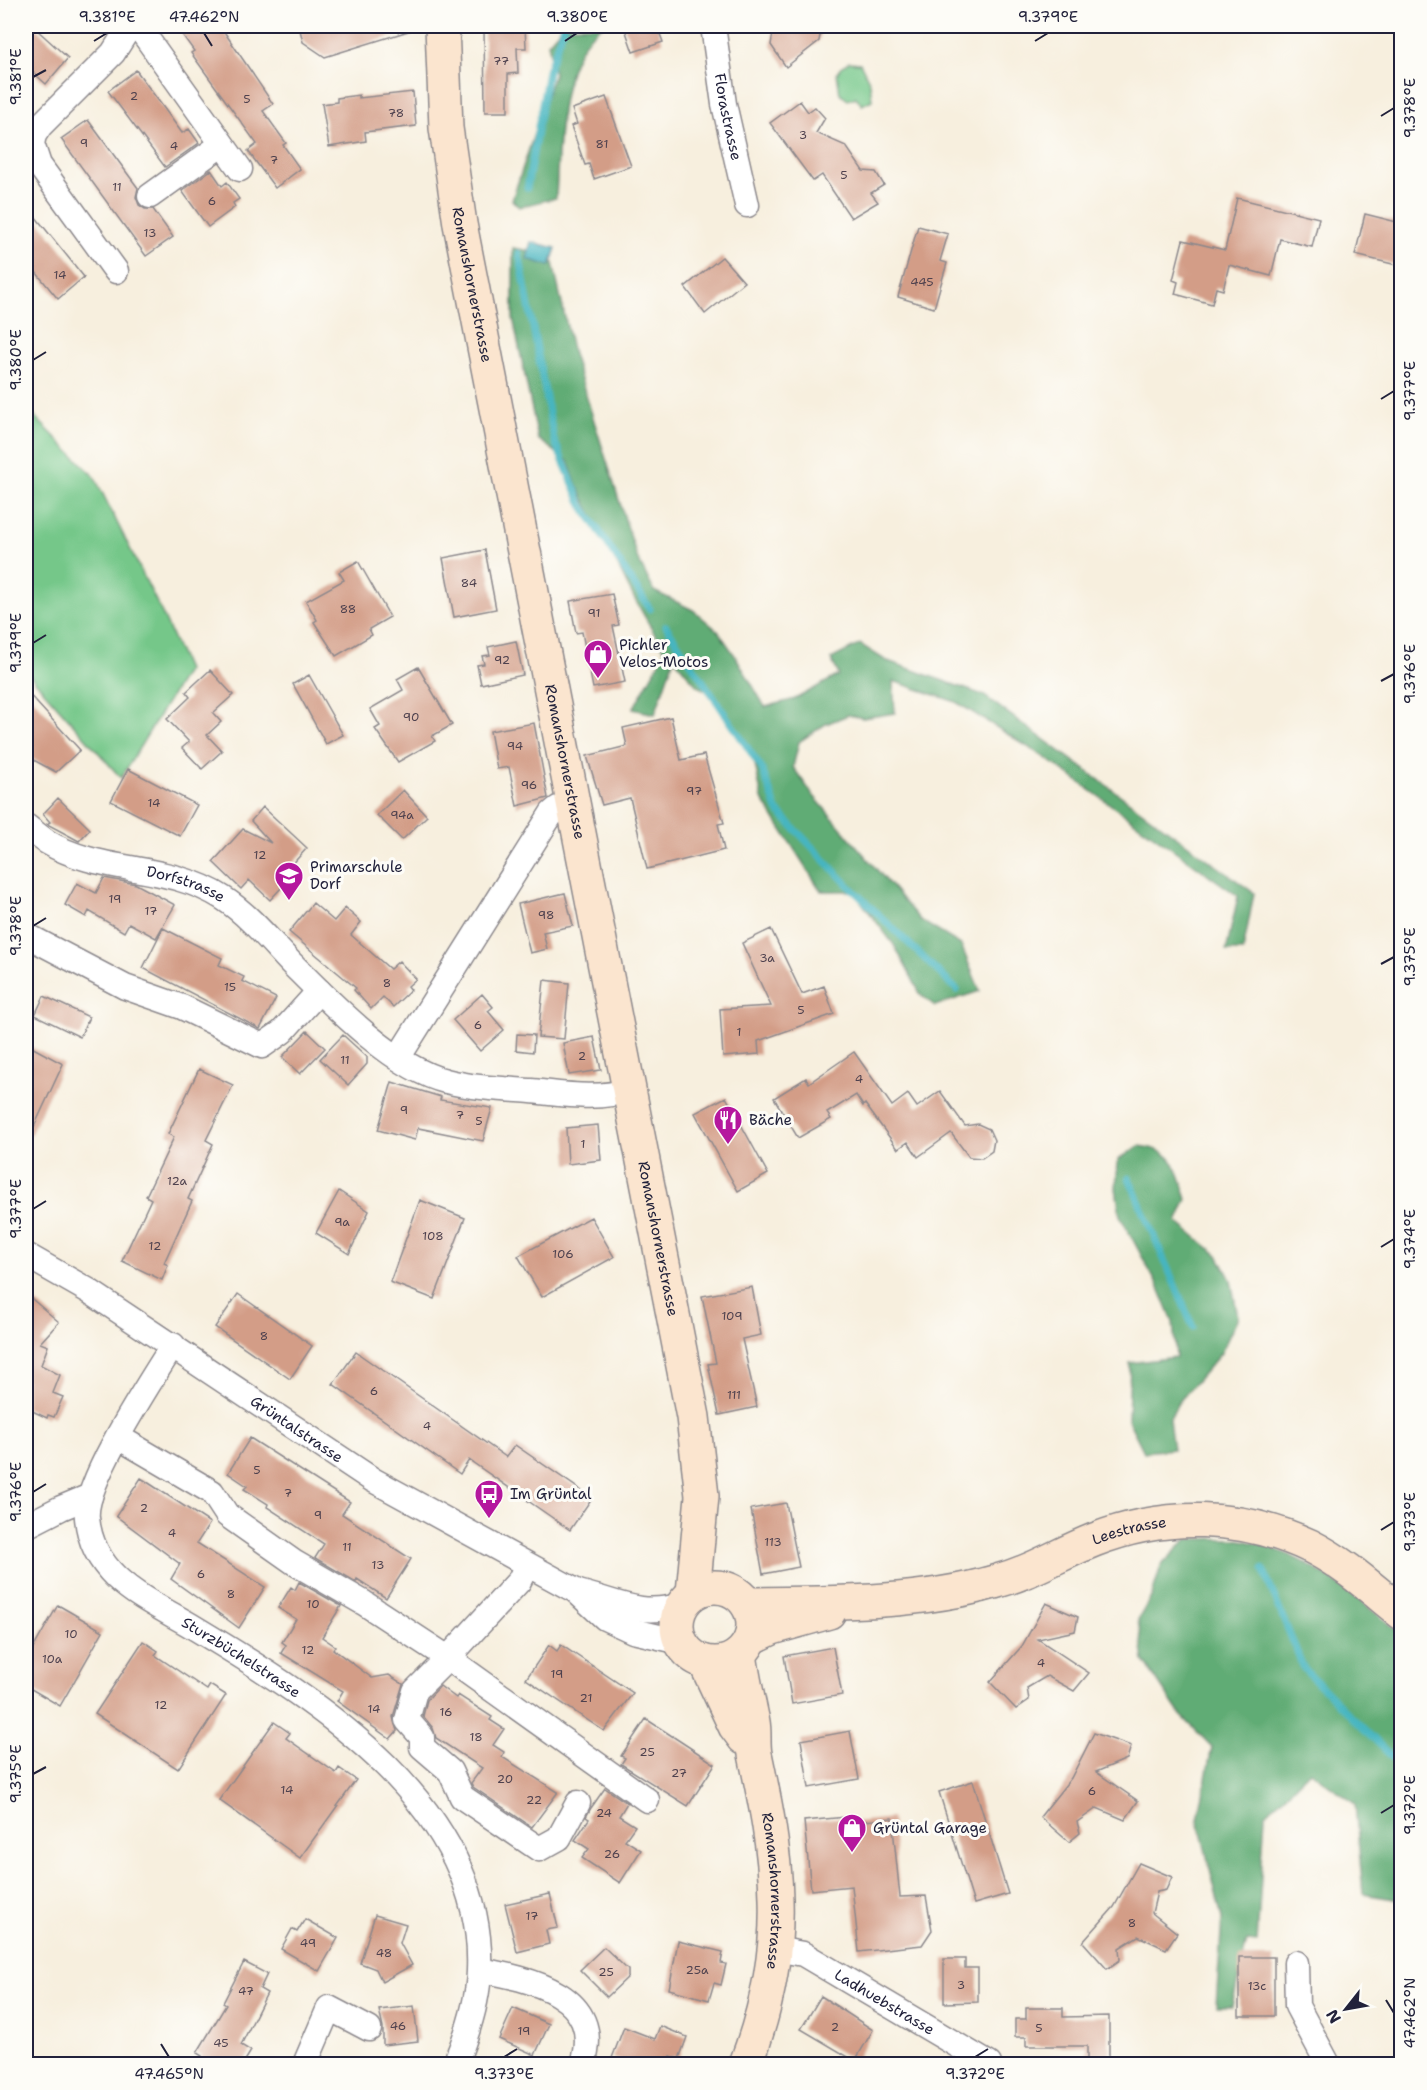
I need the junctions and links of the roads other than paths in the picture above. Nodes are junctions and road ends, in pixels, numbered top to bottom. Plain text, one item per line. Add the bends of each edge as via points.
1 (130, 26) edge
2 (138, 26) edge
3 (442, 26) edge
4 (713, 26) edge
5 (221, 145) junction
6 (240, 169) dead end
7 (150, 196) dead end
8 (747, 205) dead end
9 (116, 271) dead end
10 (574, 806) junction
11 (26, 826) edge
12 (26, 935) edge
13 (319, 991) junction
14 (398, 1058) junction
15 (630, 1089) junction
16 (26, 1255) edge
17 (172, 1346) junction
18 (118, 1437) junction
19 (90, 1496) junction
20 (702, 1496) junction
21 (26, 1526) edge
22 (527, 1564) junction
23 (576, 1592) junction
24 (737, 1596) junction
25 (688, 1599) junction
26 (844, 1604) junction
27 (1401, 1613) edge
28 (745, 1646) junction
29 (693, 1652) junction
30 (448, 1658) junction
31 (754, 1751) junction
32 (647, 1800) dead end
33 (578, 1803) dead end
34 (775, 1949) junction
35 (1296, 1963) dead end
36 (480, 1970) junction
37 (369, 2029) dead end
38 (305, 2064) edge
39 (455, 2064) edge
40 (583, 2064) edge
41 (746, 2064) edge
42 (990, 2064) edge
43 (1328, 2064) edge

1 - 9 street via 113,53 40,126 32,144 39,165
2 - 5 street
3 - 10 main road, Romanshornerstrasse via 446,128 460,224
4 - 8 street, Florastrasse via 724,104
5 - 6 street
5 - 7 street
10 - 14 street via 552,813
10 - 15 main road, Romanshornerstrasse
11 - 13 street, Dorfstrasse via 48,843 77,855 173,875 223,898
12 - 13 street via 125,987 182,1007 262,1046 282,1032
13 - 14 street, Dorfstrasse
14 - 15 street, Dorfstrasse via 445,1081 482,1087 614,1096
15 - 20 main road, Romanshornerstrasse via 693,1417
16 - 17 street, Grüntalstrasse
17 - 18 street, Sturzbüchelstrasse
17 - 22 street, Grüntalstrasse via 373,1480
18 - 19 street, Sturzbüchelstrasse
18 - 30 street via 212,1492 227,1515 295,1563
19 - 21 street
19 - 36 street, Sturzbüchelstrasse via 87,1518 93,1547 118,1581 310,1701 380,1760 419,1800 441,1832 466,1888 475,1921
20 - 24 main road, Romanshornerstrasse via 715,1520
20 - 25 main road, Romanshornerstrasse
22 - 23 street, Grüntalstrasse
22 - 30 street via 519,1581
23 - 25 street, Grüntalstrasse via 640,1611 655,1611
23 - 29 street, Grüntalstrasse via 604,1618 621,1627
24 - 25 main road via 704,1588
24 - 26 main road, Leestrasse
24 - 28 main road via 753,1620
25 - 29 main road via 676,1623
26 - 27 main road, Leestrasse via 993,1583 1053,1561 1094,1540 1145,1526 1188,1520 1231,1522 1311,1547 1347,1569
26 - 28 main road, Leestrasse via 819,1616 772,1628
28 - 29 main road via 723,1662
28 - 31 main road, Romanshornerstrasse via 745,1696 753,1723
29 - 31 main road, Romanshornerstrasse via 735,1726
30 - 32 street
30 - 33 street via 415,1691 407,1720 422,1737 422,1747 450,1771 462,1797 538,1849 559,1838
31 - 34 main road, Romanshornerstrasse via 774,1865
34 - 41 main road, Romanshornerstrasse via 761,2025
34 - 42 street, Ladhuebstrasse via 803,1954
35 - 43 street via 1297,2006
36 - 39 street, Sturzbüchelstrasse via 474,2006
36 - 40 street via 525,1978 562,1996 584,2022 587,2051
37 - 38 street via 328,2008

